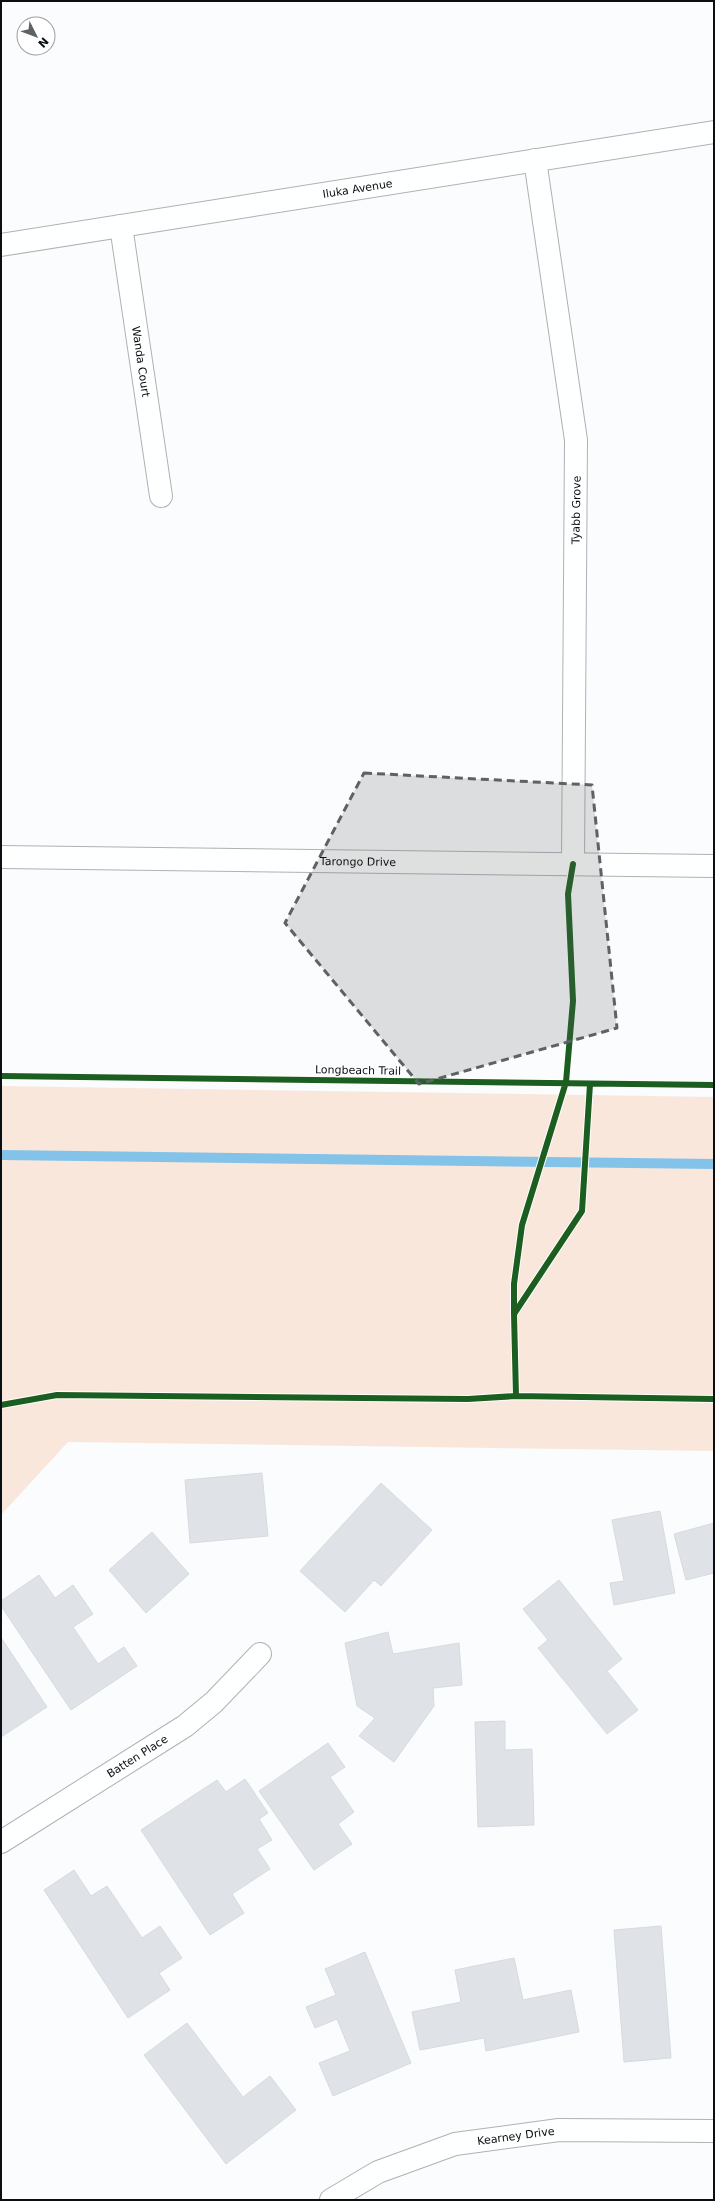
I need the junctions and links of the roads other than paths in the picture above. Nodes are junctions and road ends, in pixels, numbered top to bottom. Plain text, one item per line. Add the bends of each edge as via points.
1 (714, 132) edge
2 (535, 160) junction
3 (121, 226) junction
4 (1, 245) edge
5 (161, 496) dead end
6 (1, 857) edge
7 (573, 864) junction
8 (714, 866) edge
9 (260, 1654) dead end
10 (1, 1842) edge
11 (714, 2131) edge
12 (331, 2200) edge

1 - 2 street, Iluka Avenue
2 - 3 street, Iluka Avenue
2 - 7 street, Tyabb Grove via 576,440
3 - 4 street, Iluka Avenue
3 - 5 street, Wanda Court
6 - 7 street, Tarongo Drive
7 - 8 street, Tarongo Drive
9 - 10 street, Batten Place via 214,1702 185,1726
11 - 12 street, Kearney Drive via 559,2130 456,2144 378,2172

